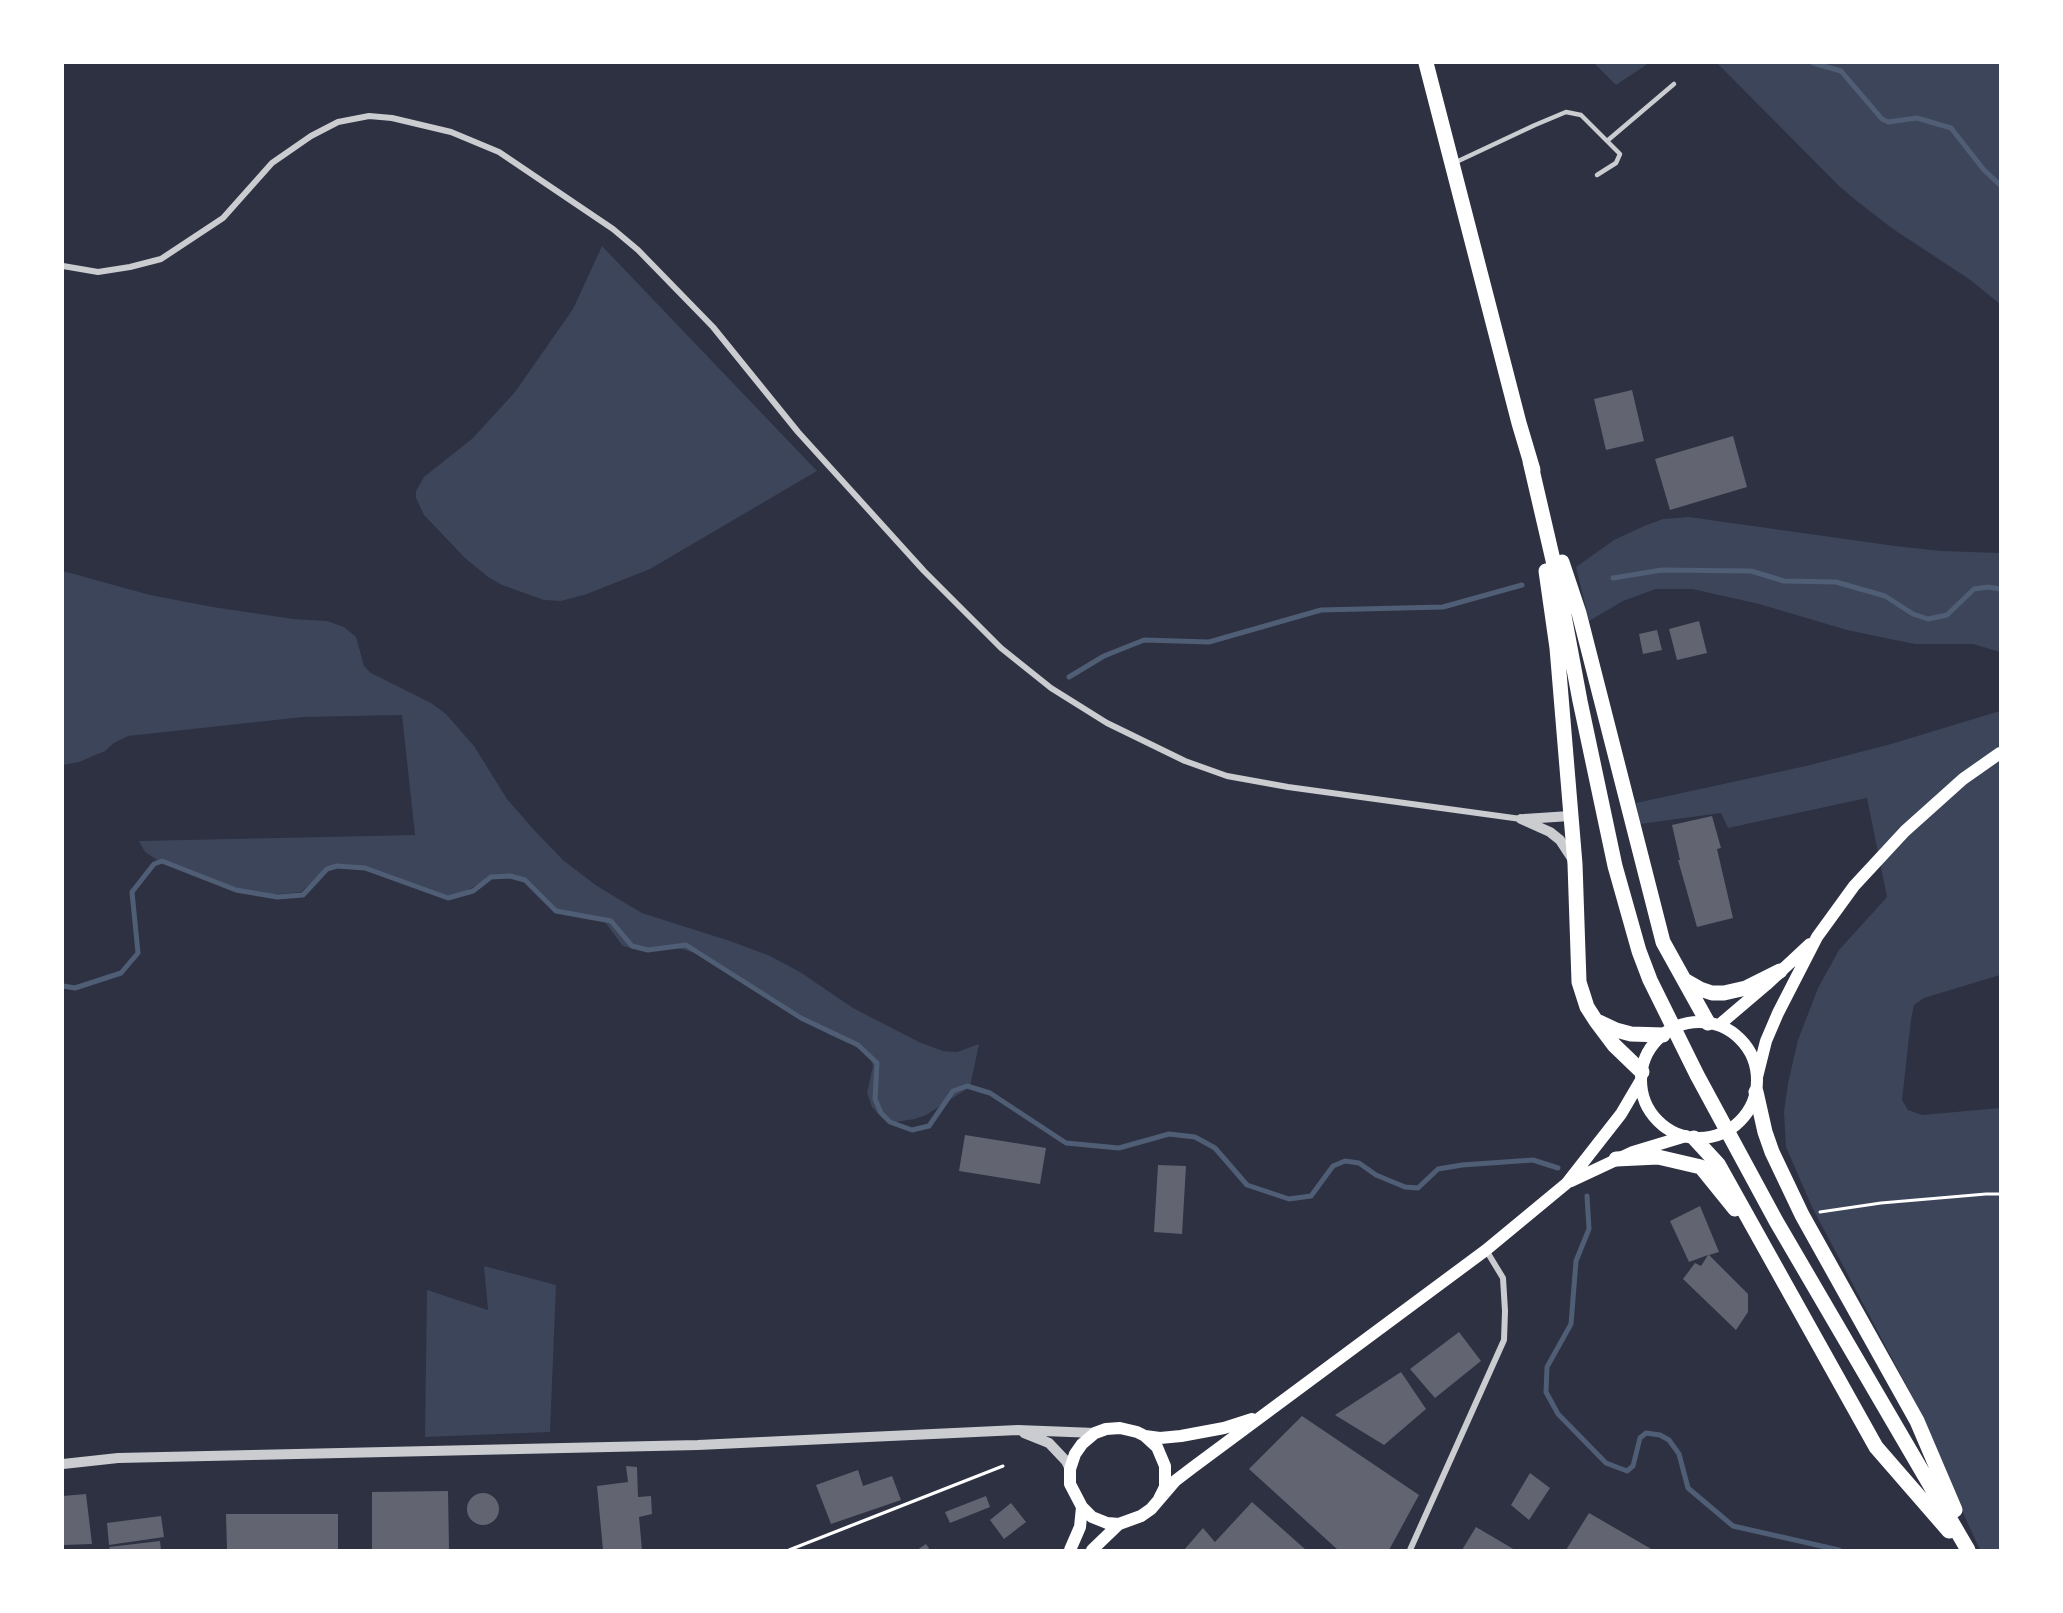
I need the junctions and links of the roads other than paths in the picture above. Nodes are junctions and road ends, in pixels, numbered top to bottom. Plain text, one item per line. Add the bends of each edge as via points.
1 (1426, 63) edge
2 (1674, 84) dead end
3 (1607, 141) junction
4 (1452, 164) junction
5 (1597, 175) dead end
6 (63, 266) edge
7 (1530, 461) junction
8 (2000, 753) edge
9 (1570, 816) junction
10 (1521, 819) junction
11 (1575, 864) junction
12 (1817, 937) junction
13 (1780, 971) junction
14 (1684, 980) junction
15 (1596, 1021) junction
16 (1713, 1024) junction
17 (1663, 1035) junction
18 (1642, 1076) junction
19 (1757, 1085) junction
20 (1690, 1137) junction
21 (1616, 1159) junction
22 (1567, 1183) junction
23 (1760, 1240) junction
24 (1486, 1250) junction
25 (1262, 1416) junction
26 (1018, 1430) junction
27 (1095, 1433) junction
28 (1145, 1436) junction
29 (63, 1464) edge
30 (1070, 1469) junction
31 (1159, 1499) junction
32 (1082, 1507) junction
33 (1119, 1524) junction
34 (1956, 1529) junction
35 (1070, 1550) edge
36 (1092, 1550) edge
37 (1410, 1550) edge
38 (1967, 1550) edge

1 - 4 main road
2 - 3 lane
3 - 4 lane via 1581,115 1566,112
3 - 5 lane via 1620,154 1616,163
4 - 7 main road
6 - 10 street via 98,272 162,259 223,218 272,163 338,122 381,117 451,132 499,152 638,250 713,327 798,432 924,571 1001,648 1051,688 1107,723 1185,761 1227,776
7 - 9 main road via 1557,648
7 - 14 main road via 1579,613 1663,942
7 - 34 main road via 1615,866 1650,980 1776,1221
8 - 12 main road via 1963,779 1905,831 1854,886
9 - 10 street
9 - 11 main road
10 - 11 street via 1560,840
11 - 15 main road via 1579,982
12 - 13 main road
12 - 19 main road via 1766,1041
13 - 14 main road via 1746,988 1724,993 1712,993
13 - 16 main road
14 - 16 main road
15 - 17 main road via 1623,1032
15 - 18 main road
16 - 17 main road via 1684,1024
16 - 19 main road via 1743,1042 1753,1057
17 - 18 main road via 1650,1050
18 - 20 main road via 1646,1104 1656,1118 1667,1128
18 - 22 main road via 1620,1114
19 - 20 main road via 1752,1104 1731,1129 1713,1136
19 - 34 main road via 1772,1152 1802,1215 1917,1421
20 - 21 main road
20 - 23 main road via 1707,1149 1718,1164
21 - 22 main road
21 - 23 main road via 1658,1157 1701,1167
22 - 24 main road
23 - 34 main road via 1876,1447
24 - 25 main road
24 - 37 street via 1503,1278 1504,1340
25 - 28 main road via 1192,1435
25 - 31 main road via 1175,1481
26 - 27 street
26 - 29 street via 698,1445 118,1458
26 - 30 street via 1048,1443
27 - 28 main road via 1120,1428
27 - 30 main road via 1075,1454
28 - 31 main road via 1157,1447 1165,1466 1165,1487
30 - 32 main road via 1070,1484
31 - 33 main road via 1141,1516
32 - 33 main road via 1107,1523
32 - 35 main road via 1080,1527
33 - 36 main road
34 - 38 main road

